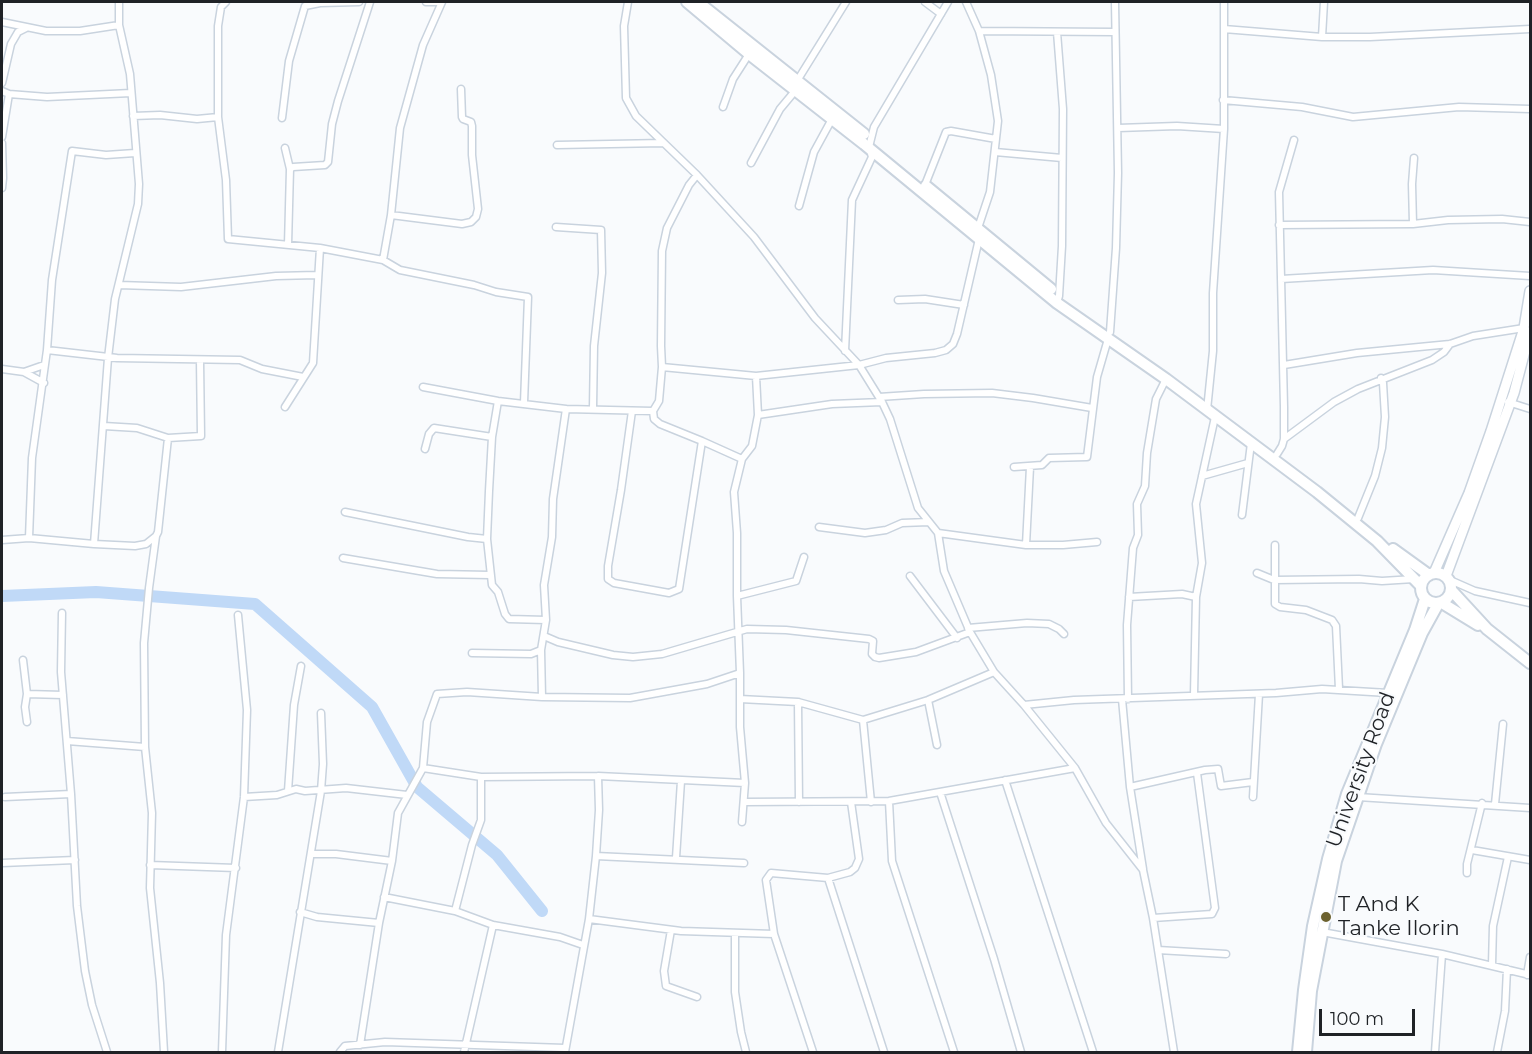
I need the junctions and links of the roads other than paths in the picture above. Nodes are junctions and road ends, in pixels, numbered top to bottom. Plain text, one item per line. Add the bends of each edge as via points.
1 (119, 2) edge
2 (226, 2) edge
3 (320, 2) edge
4 (359, 2) edge
5 (370, 2) edge
6 (426, 2) edge
7 (442, 2) edge
8 (628, 2) edge
9 (687, 2) edge
10 (846, 2) edge
11 (925, 2) edge
12 (948, 2) edge
13 (966, 2) edge
14 (1115, 2) edge
15 (1224, 2) edge
16 (1324, 2) edge
17 (701, 5) edge
18 (941, 14) junction
19 (2, 22) edge
20 (119, 25) junction
21 (26, 28) junction
22 (1224, 29) junction
23 (1530, 29) edge
24 (979, 31) junction
25 (1057, 32) junction
26 (1115, 32) junction
27 (1322, 37) junction
28 (748, 54) junction
29 (2, 82) edge
30 (796, 86) junction
31 (461, 89) dead end
32 (2, 91) edge
33 (131, 93) junction
34 (9, 94) junction
35 (1223, 100) junction
36 (723, 107) dead end
37 (1530, 109) edge
38 (133, 116) junction
39 (218, 117) junction
40 (282, 118) dead end
41 (832, 119) junction
42 (1118, 128) junction
43 (1224, 129) junction
44 (2, 137) edge
45 (996, 139) junction
46 (1294, 140) dead end
47 (2, 143) edge
48 (664, 143) junction
49 (870, 144) junction
50 (557, 145) dead end
51 (285, 148) dead end
52 (995, 152) junction
53 (135, 153) junction
54 (1062, 158) junction
55 (1414, 159) dead end
56 (751, 163) dead end
57 (290, 170) junction
58 (697, 175) junction
59 (925, 184) junction
60 (2, 188) edge
61 (799, 206) dead end
62 (391, 215) junction
63 (1530, 222) edge
64 (1413, 224) junction
65 (1279, 225) junction
66 (556, 226) dead end
67 (978, 233) junction
68 (288, 245) junction
69 (320, 248) junction
70 (383, 260) junction
71 (317, 275) junction
72 (1530, 276) edge
73 (1281, 279) junction
74 (119, 285) junction
75 (1530, 291) edge
76 (898, 300) dead end
77 (1058, 300) junction
78 (964, 305) junction
79 (1527, 330) edge
80 (1109, 335) junction
81 (1450, 344) junction
82 (47, 350) junction
83 (845, 351) junction
84 (108, 358) junction
85 (200, 360) junction
86 (859, 364) junction
87 (44, 365) junction
88 (1284, 365) junction
89 (663, 367) junction
90 (2, 369) edge
91 (24, 372) junction
92 (756, 376) junction
93 (303, 378) junction
94 (1381, 378) junction
95 (1166, 379) junction
96 (44, 383) junction
97 (423, 387) dead end
98 (880, 399) junction
99 (498, 401) junction
100 (1506, 402) junction
101 (524, 403) junction
102 (285, 407) dead end
103 (593, 408) junction
104 (1092, 408) junction
105 (566, 409) junction
106 (1530, 409) edge
107 (1210, 410) junction
108 (632, 411) junction
109 (653, 411) junction
110 (758, 415) junction
111 (104, 426) junction
112 (492, 437) junction
113 (168, 438) junction
114 (1284, 438) junction
115 (702, 441) junction
116 (1251, 443) junction
117 (425, 449) dead end
118 (1277, 454) junction
119 (742, 459) junction
120 (1248, 463) junction
121 (1014, 467) dead end
122 (1030, 467) junction
123 (1202, 476) junction
124 (345, 512) dead end
125 (1242, 515) dead end
126 (1358, 518) junction
127 (929, 522) junction
128 (819, 527) dead end
129 (938, 533) junction
130 (156, 536) junction
131 (29, 538) junction
132 (488, 539) junction
133 (2, 540) edge
134 (1097, 542) dead end
135 (94, 544) junction
136 (1026, 544) junction
137 (1275, 545) dead end
138 (804, 557) dead end
139 (343, 558) dead end
140 (1257, 573) dead end
141 (1432, 574) junction
142 (490, 575) junction
143 (910, 576) dead end
144 (1274, 580) junction
145 (1418, 582) junction
146 (1449, 583) junction
147 (736, 596) junction
148 (1129, 597) junction
149 (1196, 597) junction
150 (1425, 599) junction
151 (1440, 603) junction
152 (1530, 603) edge
153 (62, 613) dead end
154 (238, 615) dead end
155 (546, 620) junction
156 (1487, 629) junction
157 (969, 630) junction
158 (738, 631) junction
159 (1064, 634) dead end
160 (544, 636) junction
161 (957, 638) junction
162 (541, 651) junction
163 (472, 653) dead end
164 (23, 660) dead end
165 (1530, 663) edge
166 (301, 666) dead end
167 (994, 672) junction
168 (740, 673) junction
169 (1339, 689) junction
170 (1388, 693) junction
171 (27, 694) junction
172 (1259, 694) junction
173 (63, 695) junction
174 (1194, 695) junction
175 (542, 697) junction
176 (740, 699) junction
177 (1125, 699) junction
178 (928, 700) junction
179 (798, 702) junction
180 (1024, 705) junction
181 (321, 714) dead end
182 (863, 720) junction
183 (27, 722) dead end
184 (1503, 724) dead end
185 (67, 741) junction
186 (937, 745) dead end
187 (146, 747) junction
188 (423, 768) junction
189 (1075, 768) junction
190 (1197, 772) junction
191 (598, 776) junction
192 (481, 777) junction
193 (1005, 780) junction
194 (681, 781) junction
195 (1253, 782) junction
196 (745, 783) junction
197 (1130, 787) junction
198 (288, 790) junction
199 (321, 791) junction
200 (940, 792) junction
201 (71, 794) junction
202 (407, 795) junction
203 (1358, 796) junction
204 (5, 797) dead end
205 (244, 797) junction
206 (1253, 797) dead end
207 (890, 801) junction
208 (745, 802) junction
209 (799, 802) junction
210 (851, 802) junction
211 (871, 802) junction
212 (1482, 803) junction
213 (1495, 804) junction
214 (1530, 808) edge
215 (742, 822) dead end
216 (1472, 850) junction
217 (312, 854) junction
218 (596, 856) junction
219 (1508, 857) junction
220 (676, 858) junction
221 (75, 860) junction
222 (1530, 860) edge
223 (392, 861) junction
224 (2, 863) edge
225 (744, 863) dead end
226 (150, 865) junction
227 (236, 868) junction
228 (1143, 870) junction
229 (1467, 873) dead end
230 (828, 878) junction
231 (384, 897) junction
232 (455, 911) junction
233 (300, 912) junction
234 (589, 918) junction
235 (1153, 918) junction
236 (379, 923) junction
237 (493, 925) junction
238 (671, 930) junction
239 (1322, 932) junction
240 (735, 933) junction
241 (774, 934) junction
242 (583, 945) junction
243 (1158, 950) junction
244 (1226, 954) dead end
245 (1442, 954) junction
246 (1530, 957) edge
247 (1492, 965) junction
248 (1507, 969) junction
249 (1529, 975) edge
250 (697, 996) dead end
251 (403, 1043) junction
252 (465, 1044) junction
253 (360, 1045) junction
254 (510, 1049) edge
255 (565, 1050) edge
256 (107, 1053) edge
257 (164, 1053) edge
258 (222, 1053) edge
259 (278, 1053) edge
260 (340, 1053) edge
261 (402, 1053) edge
262 (464, 1053) edge
263 (746, 1053) edge
264 (813, 1053) edge
265 (884, 1053) edge
266 (954, 1053) edge
267 (1021, 1053) edge
268 (1093, 1053) edge
269 (1174, 1053) edge
270 (1298, 1053) edge
271 (1306, 1053) edge
272 (1435, 1053) edge
273 (1497, 1053) edge

1 - 20 street
2 - 39 street via 218,26
3 - 4 street
3 - 40 street via 305,6 302,15 289,61
5 - 57 street via 338,101 328,162
6 - 7 street
7 - 62 street via 423,45 400,128
8 - 48 street via 624,26 626,98 636,116
9 - 17 main road
10 - 30 street
11 - 18 street
12 - 18 street
13 - 24 street
14 - 26 street
15 - 22 street
16 - 27 street
17 - 28 main road
17 - 30 main road
18 - 49 street via 874,127
19 - 21 street
20 - 21 street via 80,31
20 - 33 street
21 - 29 street via 18,32 11,44
22 - 27 street
22 - 35 street
23 - 27 street
24 - 25 street
24 - 45 street via 996,99
25 - 26 street
25 - 54 street
26 - 42 street
28 - 30 main road
28 - 36 street
30 - 41 main road
30 - 49 main road
30 - 56 street
31 - 62 street via 462,117 472,126 476,217 462,224
32 - 34 street
33 - 34 street via 47,97
33 - 38 street
34 - 44 street
35 - 37 street via 1302,107 1353,117 1459,107
35 - 43 street
38 - 39 street
38 - 53 street
39 - 68 street via 228,239
41 - 49 main road
41 - 61 street via 814,152
42 - 43 street
42 - 80 street via 1116,248
43 - 107 street
45 - 52 street
45 - 59 street via 946,132
46 - 65 street via 1279,192
47 - 60 street
48 - 50 street
48 - 58 street
49 - 59 main road
49 - 67 main road
49 - 83 street via 872,157 852,200
51 - 57 street
52 - 54 street
52 - 67 street via 990,192
53 - 74 street via 138,204
53 - 82 street via 72,151 52,280
54 - 77 street
55 - 64 street
57 - 68 street
58 - 83 street via 754,237
58 - 89 street via 667,228 662,251
59 - 67 main road
62 - 70 street
63 - 64 street via 1502,219
64 - 65 street
65 - 73 street
66 - 103 street via 601,230
67 - 77 main road
67 - 78 street
68 - 69 street
69 - 70 street
69 - 71 street
70 - 101 street via 400,270 528,297
71 - 74 street via 181,287
71 - 93 street via 313,363
72 - 73 street via 1433,270
73 - 88 street
74 - 84 street
75 - 79 street
76 - 78 street via 925,299
77 - 80 main road
78 - 86 street via 953,344 946,350
79 - 81 street via 1473,336
79 - 100 street
80 - 95 main road
80 - 104 street
80 - 107 main road
81 - 88 street
81 - 94 street via 1432,360
82 - 84 street
82 - 87 street
83 - 86 street
84 - 85 street
84 - 111 street
85 - 93 street via 240,360
85 - 113 street via 201,436
86 - 92 street
86 - 98 street
87 - 91 street
87 - 96 street
88 - 114 street
89 - 92 street
89 - 109 street via 659,401
90 - 91 street
91 - 96 street
92 - 110 street
93 - 102 street
94 - 114 street via 1334,402
94 - 126 street via 1385,417 1382,448
95 - 107 main road
95 - 148 street via 1156,399 1146,486 1137,504 1138,535 1132,548
96 - 131 street via 32,458
97 - 99 street
98 - 104 street via 992,393
98 - 110 street
98 - 127 street via 918,508
99 - 101 street
99 - 112 street
100 - 106 street
100 - 141 street
100 - 146 street
101 - 105 street
103 - 105 street
103 - 108 street
104 - 122 street via 1087,457 1049,458 1042,465
105 - 155 street via 544,585
107 - 116 main road
107 - 118 main road
107 - 123 street
108 - 109 street
108 - 115 street via 608,566 608,579 614,583 669,593 679,589
109 - 115 street via 660,424
110 - 119 street via 752,446
111 - 113 street via 137,428
111 - 135 street
112 - 117 street via 434,428
112 - 132 street
113 - 130 street
114 - 118 street
115 - 119 street
116 - 120 street
116 - 145 main road via 1377,541
118 - 126 main road
119 - 147 street via 734,492
120 - 123 street
120 - 125 street
121 - 122 street
122 - 136 street
123 - 149 street via 1196,504 1202,563
124 - 132 street
126 - 141 main road via 1399,554
127 - 128 street via 902,523 865,533
127 - 129 street
129 - 136 street
129 - 157 street via 944,571
130 - 135 street via 135,546
130 - 187 street via 144,643
131 - 133 street
131 - 135 street
132 - 142 street
134 - 136 street
137 - 144 street
138 - 147 street via 796,581
139 - 142 street via 437,574
140 - 144 street
141 - 145 main road
141 - 146 main road
142 - 155 street via 506,617
143 - 161 street
144 - 145 street
144 - 169 street via 1275,604 1325,616 1336,626
145 - 150 main road
146 - 151 main road via 1447,600
146 - 152 street
146 - 156 main road
147 - 158 street
148 - 149 street
148 - 177 street
149 - 174 street
150 - 151 main road
150 - 170 main road, University Road
151 - 156 main road
151 - 203 main road, University Road via 1422,633
153 - 173 street
154 - 205 street via 247,710
155 - 160 street
156 - 165 main road
157 - 159 street via 1049,624
157 - 161 street
157 - 167 street
158 - 160 street via 662,654 633,657 569,645
158 - 161 street via 786,630 869,639 873,641 872,654 879,658 916,652
158 - 168 street
160 - 162 street
162 - 163 street
162 - 175 street
164 - 171 street
166 - 198 street
167 - 178 street
167 - 180 street
168 - 175 street via 706,684 630,698
168 - 176 street
169 - 170 street
169 - 172 street
170 - 270 main road, University Road via 1347,794 1328,859 1304,990
171 - 173 street
171 - 183 street
172 - 174 street
172 - 195 street
173 - 185 street
174 - 177 street
175 - 188 street via 437,694 427,722
176 - 179 street
176 - 196 street
177 - 180 street
177 - 197 street
178 - 182 street
178 - 186 street
179 - 182 street
179 - 209 street
180 - 189 street
181 - 199 street
182 - 211 street
184 - 213 street
185 - 187 street
185 - 201 street
187 - 226 street via 152,813
188 - 192 street
188 - 202 street
189 - 193 street
189 - 228 street via 1106,823
190 - 195 street via 1218,769 1221,786
190 - 197 street
190 - 235 street via 1215,908 1212,914
191 - 192 street
191 - 194 street
191 - 218 street
192 - 232 street via 481,820
193 - 200 street
193 - 268 street
194 - 196 street
194 - 220 street
195 - 206 street
196 - 208 street
197 - 228 street
198 - 199 street
198 - 205 street via 277,795
199 - 202 street via 346,788
199 - 217 street
200 - 207 street
200 - 267 street
201 - 204 street
201 - 221 street
202 - 223 street via 398,813
203 - 212 street
203 - 239 main road, University Road via 1336,861
205 - 227 street
207 - 211 street
207 - 266 street via 892,861
208 - 209 street
208 - 215 street
209 - 210 street
210 - 211 street
210 - 230 street via 859,859 850,872
212 - 213 street
212 - 216 street
213 - 214 street
216 - 219 street
216 - 229 street
217 - 223 street
217 - 233 street
218 - 220 street
218 - 234 street
219 - 222 street
219 - 247 street via 1493,926
220 - 225 street
221 - 224 street
221 - 256 street via 85,971
223 - 231 street
226 - 227 street
226 - 257 street
227 - 258 street via 226,935
228 - 235 street
230 - 241 street via 771,873 767,876
230 - 265 street
231 - 232 street
231 - 236 street
232 - 237 street
233 - 236 street
233 - 259 street
234 - 238 street
234 - 242 street
235 - 243 street
236 - 253 street
237 - 242 street
237 - 252 street
238 - 240 street
238 - 250 street via 664,971 666,986
239 - 245 street
239 - 271 main road, University Road via 1311,991
240 - 241 street
240 - 263 street via 735,992
241 - 264 street
242 - 255 street
243 - 244 street
243 - 269 street
245 - 247 street
245 - 272 street
246 - 249 street
247 - 248 street
248 - 249 street
248 - 273 street
251 - 252 street
251 - 253 street
251 - 261 street
252 - 254 street
252 - 262 street
253 - 260 street via 345,1046
254 - 255 street

